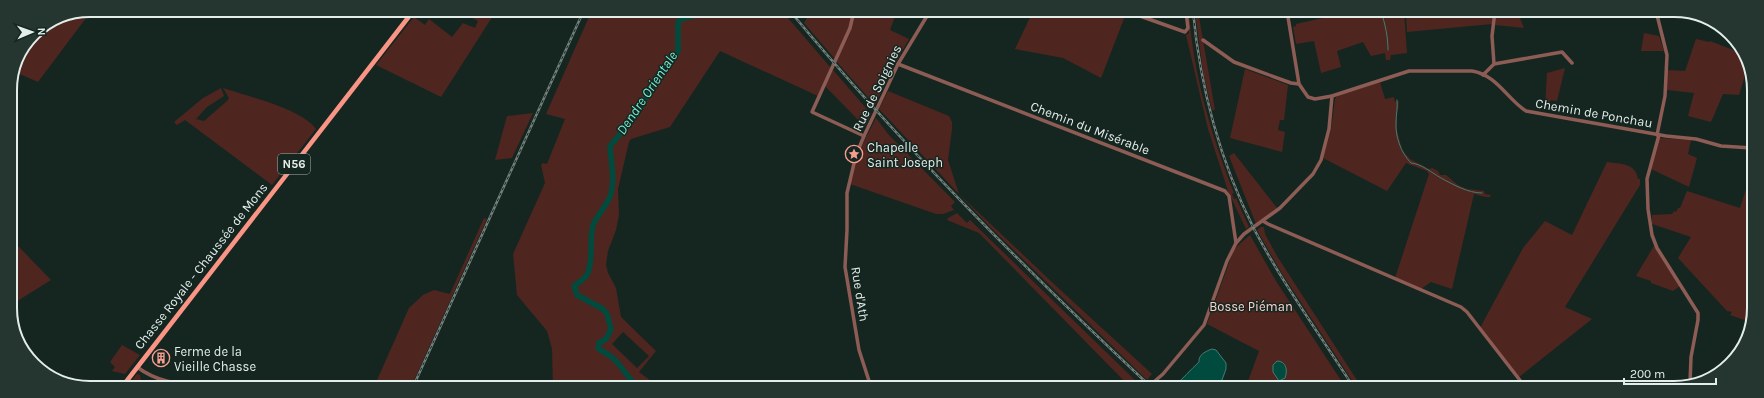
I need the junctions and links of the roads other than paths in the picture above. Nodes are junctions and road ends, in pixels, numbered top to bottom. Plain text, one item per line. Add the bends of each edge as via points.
1 (409, 17) edge
2 (853, 17) edge
3 (926, 17) edge
4 (1144, 17) edge
5 (1186, 17) edge
6 (1288, 17) edge
7 (1494, 17) edge
8 (1657, 17) edge
9 (1203, 40) dead end
10 (1572, 63) dead end
11 (898, 64) junction
12 (1494, 64) junction
13 (1483, 75) junction
14 (1299, 84) junction
15 (1332, 96) junction
16 (1658, 135) junction
17 (864, 136) junction
18 (1747, 148) edge
19 (846, 201) joint
20 (1263, 221) junction
21 (1236, 243) junction
22 (137, 367) junction
23 (1690, 379) edge
24 (126, 381) edge
25 (168, 381) edge
26 (870, 381) edge
27 (1155, 381) edge
28 (1520, 381) edge

1 - 22 main road, Chasse Royale - Chaussée de Mons / N56
2 - 17 street via 812,112
3 - 11 street, Rue de Soignies
4 - 5 street via 1186,31
6 - 14 street
7 - 12 street via 1492,36
8 - 16 street via 1667,55 1665,96
9 - 14 street via 1244,67
10 - 12 street via 1562,52
11 - 17 street, Rue de Soignies
11 - 21 street, Chemin du Misérable via 1225,191
12 - 13 street
13 - 15 street, Chemin de Ponchau via 1472,72 1414,70
13 - 16 street, Chemin de Ponchau via 1500,85 1526,111
14 - 15 street, Chemin de Ponchau via 1310,98
15 - 20 street via 1329,129 1313,174 1280,208
16 - 18 street, Chemin de Ponchau via 1696,139 1721,146
16 - 23 street via 1647,179 1648,209 1657,248 1698,313
17 - 19 street, Rue de Soignies via 851,172
19 - 26 street, Rue d'Ath via 845,267 859,350
20 - 21 street
20 - 28 street via 1463,308
21 - 27 street via 1204,325
22 - 24 main road, Chasse Royale - Chaussée de Mons / N56
22 - 25 street via 152,377

